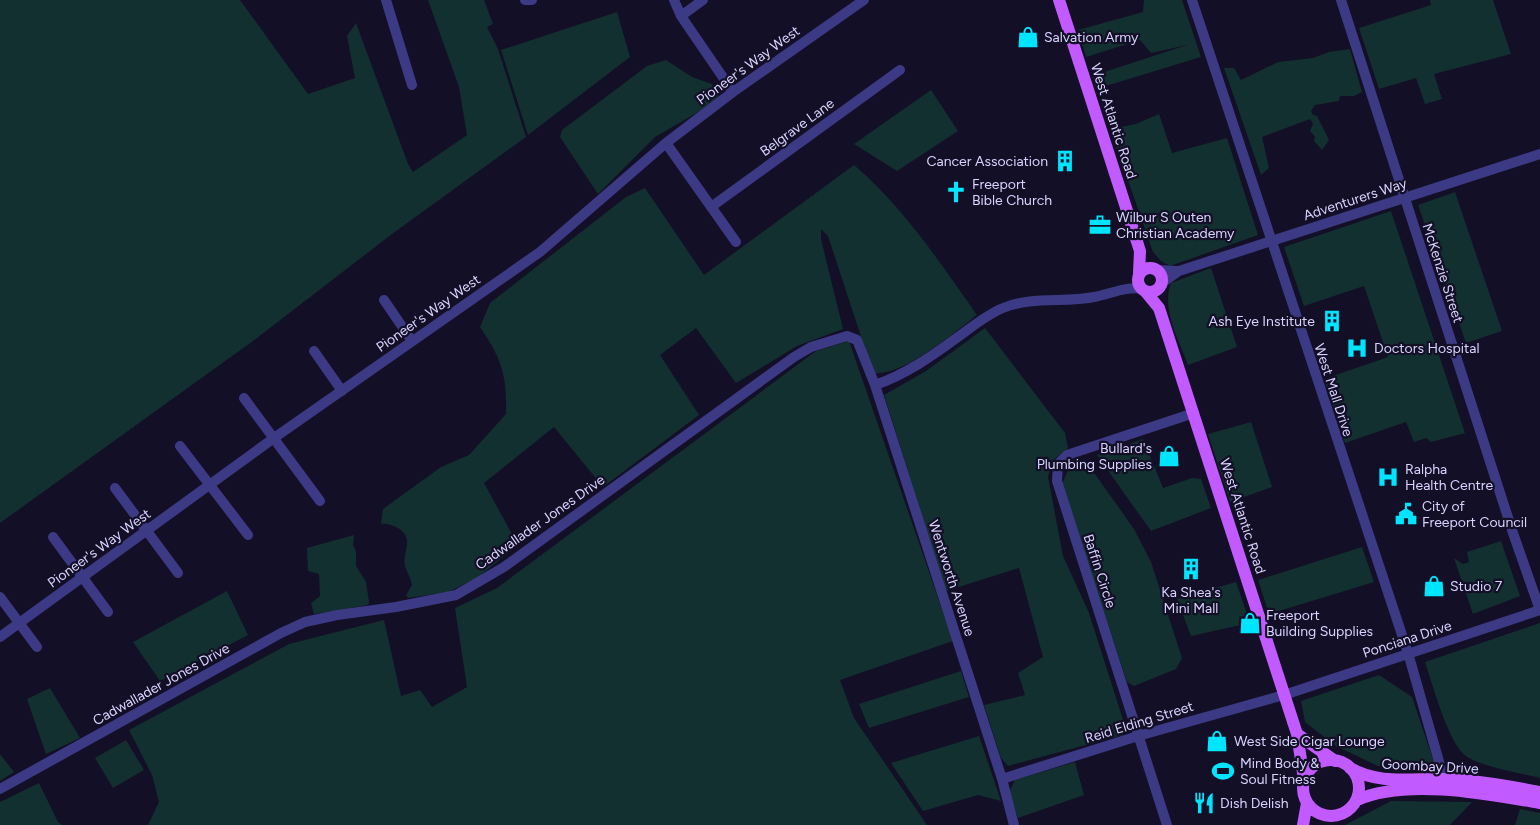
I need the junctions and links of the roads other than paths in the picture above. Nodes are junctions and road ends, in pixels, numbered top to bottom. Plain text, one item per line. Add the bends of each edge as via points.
1 (386, 0) edge
2 (525, 0) edge
3 (532, 0) edge
4 (674, 0) edge
5 (702, 0) edge
6 (864, 0) edge
7 (1059, 0) edge
8 (1192, 0) edge
9 (1341, 0) edge
10 (681, 16) junction
11 (900, 70) dead end
12 (412, 85) dead end
13 (733, 92) junction
14 (666, 143) junction
15 (1540, 154) edge
16 (1404, 197) junction
17 (711, 207) junction
18 (1272, 240) junction
19 (736, 242) dead end
20 (1140, 251) junction
21 (1157, 270) junction
22 (1179, 271) junction
23 (1141, 283) junction
24 (1161, 284) junction
25 (384, 300) dead end
26 (1158, 308) junction
27 (857, 340) joint
28 (412, 341) junction
29 (314, 351) dead end
30 (875, 385) junction
31 (342, 391) junction
32 (244, 398) dead end
33 (1194, 414) junction
34 (274, 438) junction
35 (180, 446) dead end
36 (211, 486) junction
37 (115, 488) dead end
38 (320, 501) dead end
39 (147, 530) junction
40 (248, 535) dead end
41 (53, 537) dead end
42 (178, 573) dead end
43 (83, 576) junction
44 (0, 597) edge
45 (1540, 610) edge
46 (108, 612) dead end
47 (19, 623) junction
48 (0, 637) edge
49 (37, 647) dead end
50 (1408, 653) junction
51 (1284, 694) junction
52 (1297, 734) junction
53 (1138, 736) junction
54 (1335, 760) junction
55 (1350, 768) junction
56 (1002, 779) junction
57 (1304, 779) junction
58 (1446, 784) junction
59 (0, 790) edge
60 (1540, 792) edge
61 (1357, 800) junction
62 (1306, 803) junction
63 (1540, 803) edge
64 (1340, 815) junction
65 (1014, 825) edge
66 (1167, 825) edge
67 (1303, 825) edge
68 (1329, 825) edge

1 - 12 street
2 - 3 street
4 - 10 street
5 - 10 street
6 - 13 street, Pioneer's Way West
7 - 20 main road, West Atlantic Road
8 - 18 street, West Mall Drive
9 - 16 street, McKenzie Street
10 - 13 street
11 - 17 street, Belgrave Lane
13 - 14 street, Pioneer's Way West
14 - 17 street
14 - 28 street, Pioneer's Way West via 540,252
15 - 16 street, Adventurers Way
16 - 18 street, Adventurers Way
16 - 45 street, McKenzie Street
17 - 19 street
18 - 22 street, Adventurers Way
18 - 50 street, West Mall Drive
20 - 21 main road, West Atlantic Road
20 - 23 main road, West Atlantic Road
21 - 22 street, Adventurers Way
21 - 23 main road via 1145,268
21 - 24 main road, West Atlantic Road via 1161,274
22 - 24 street, Adventurers Way
23 - 24 main road via 1154,291
23 - 26 main road, West Atlantic Road
23 - 30 street via 1093,298 1019,303 1003,308 989,314 928,359
24 - 26 main road, West Atlantic Road
25 - 28 street
26 - 33 main road, West Atlantic Road
27 - 30 street, Wentworth Avenue
27 - 59 street, Cadwallader Jones Drive via 847,336 834,339 794,357 504,567 456,595 306,622
28 - 31 street, Pioneer's Way West
29 - 31 street
30 - 56 street, Wentworth Avenue
31 - 34 street, Pioneer's Way West
32 - 34 street
33 - 51 main road, West Atlantic Road
33 - 53 street, Baffin Circle via 1077,451 1058,464 1057,481
34 - 36 street, Pioneer's Way West
34 - 38 street
35 - 36 street
36 - 39 street, Pioneer's Way West
36 - 40 street
37 - 39 street
39 - 42 street
39 - 43 street, Pioneer's Way West
41 - 43 street
43 - 46 street
43 - 47 street, Pioneer's Way West
44 - 47 street
45 - 50 street, Ponciana Drive
47 - 48 street, Pioneer's Way West
47 - 49 street
50 - 51 street, Ponciana Drive
50 - 58 street, West Mall Drive
51 - 52 main road, West Atlantic Road
51 - 53 street, Reid Elding Street
52 - 54 main road
52 - 57 main road, West Atlantic Road
53 - 56 street, Reid Elding Street
53 - 66 street, Baffin Circle
54 - 55 main road
54 - 57 main road via 1313,766
55 - 58 main road, Goombay Drive via 1377,779
55 - 61 main road via 1358,783
56 - 65 street, Wentworth Avenue
57 - 62 main road
58 - 60 main road, Goombay Drive
58 - 61 main road, Goombay Drive via 1380,792
58 - 63 main road, Goombay Drive
61 - 64 main road
62 - 64 main road via 1321,815
62 - 67 main road
64 - 68 main road

